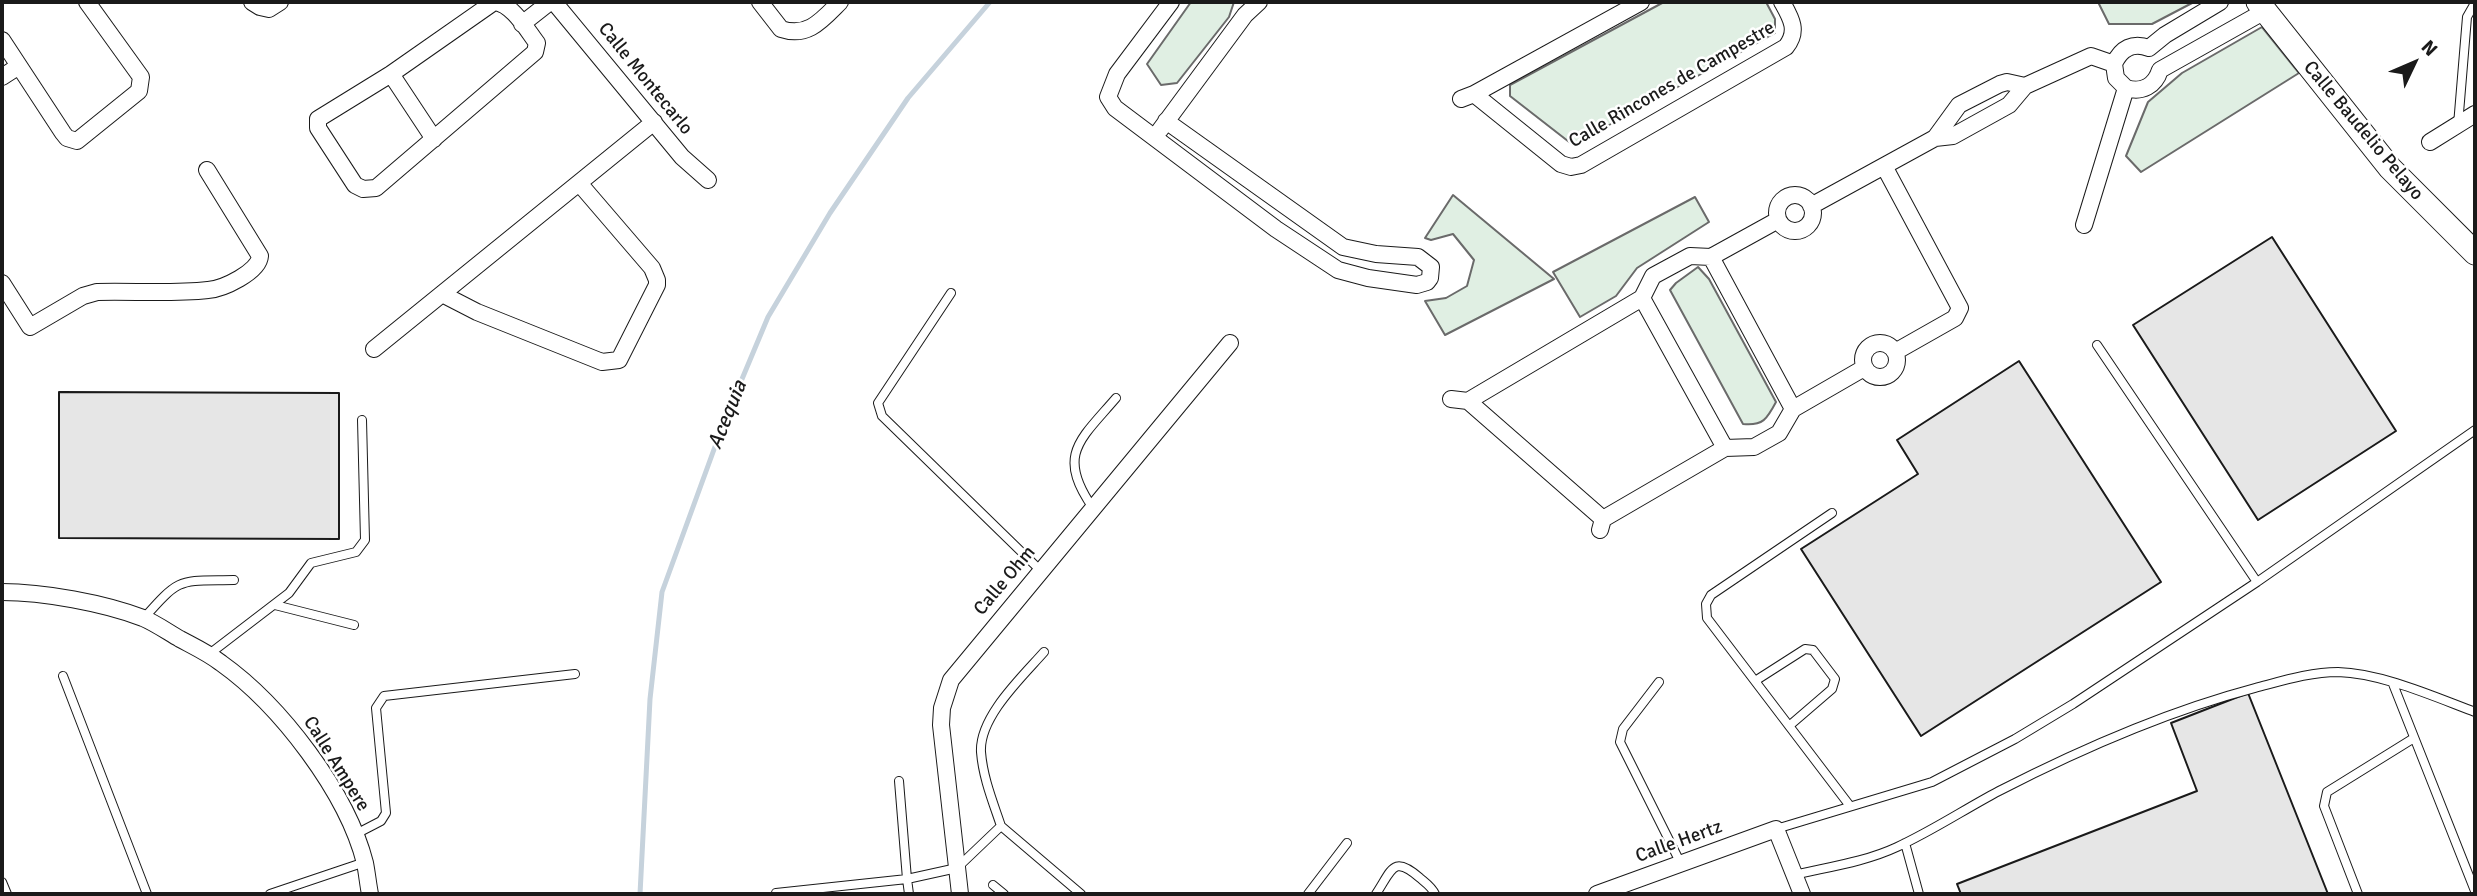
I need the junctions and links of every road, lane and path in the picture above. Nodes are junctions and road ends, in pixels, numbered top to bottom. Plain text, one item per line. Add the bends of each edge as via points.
1 (86, 2) edge
2 (252, 2) edge
3 (280, 2) edge
4 (552, 2) edge
5 (760, 2) edge
6 (840, 2) edge
7 (1171, 2) edge
8 (1259, 2) edge
9 (1641, 2) edge
10 (1782, 2) edge
11 (2220, 2) edge
12 (2475, 3) edge
13 (2261, 6) edge
14 (522, 24) junction
15 (2, 40) edge
16 (2149, 48) junction
17 (2114, 64) junction
18 (19, 66) junction
19 (2160, 70) junction
20 (391, 74) junction
21 (2, 77) edge
22 (2025, 86) junction
23 (2126, 88) junction
24 (2475, 114) edge
25 (1166, 121) junction
26 (654, 122) junction
27 (2458, 125) junction
28 (2475, 130) edge
29 (1155, 137) junction
30 (1935, 138) junction
31 (434, 139) junction
32 (2430, 142) dead end
33 (1884, 166) junction
34 (207, 170) dead end
35 (708, 180) dead end
36 (579, 183) junction
37 (1811, 206) junction
38 (1290, 210) junction
39 (1778, 220) junction
40 (2084, 225) dead end
41 (1276, 229) junction
42 (2475, 253) edge
43 (1711, 257) junction
44 (2, 283) edge
45 (951, 293) dead end
46 (442, 294) junction
47 (1642, 298) junction
48 (1230, 343) dead end
49 (2097, 345) dead end
50 (374, 349) dead end
51 (1895, 352) junction
52 (1864, 368) junction
53 (1116, 398) dead end
54 (1793, 408) junction
55 (362, 419) dead end
56 (2475, 430) edge
57 (1725, 448) junction
58 (1093, 508) junction
59 (1832, 513) dead end
60 (1041, 571) junction
61 (234, 580) dead end
62 (2258, 582) junction
63 (2, 592) edge
64 (275, 605) junction
65 (144, 618) junction
66 (354, 625) dead end
67 (1044, 652) dead end
68 (208, 655) junction
69 (575, 674) dead end
70 (63, 676) dead end
71 (1755, 681) junction
72 (1659, 682) dead end
73 (2393, 684) junction
74 (2475, 712) edge
75 (1790, 726) junction
76 (2414, 738) junction
77 (899, 781) dead end
78 (1850, 806) junction
79 (1001, 826) junction
80 (1776, 828) junction
81 (354, 835) junction
82 (1347, 843) dead end
83 (1905, 843) junction
84 (365, 862) junction
85 (1681, 864) junction
86 (957, 868) junction
87 (1794, 875) junction
88 (907, 878) junction
89 (2, 882) edge
90 (993, 885) dead end
91 (2475, 891) edge
92 (776, 893) edge
93 (7, 894) edge
94 (148, 894) edge
95 (270, 894) edge
96 (370, 894) edge
97 (909, 894) edge
98 (960, 894) edge
99 (1004, 894) edge
100 (1081, 894) edge
101 (1308, 894) edge
102 (1376, 894) edge
103 (1435, 894) edge
104 (1597, 894) edge
105 (1802, 894) edge
106 (1919, 894) edge
107 (2358, 894) edge

1 - 18 street via 141,77 139,91 72,141 62,133
2 - 3 street via 269,9
4 - 14 street, Calle Montecarlo
4 - 26 street, Calle Montecarlo
5 - 6 street via 781,29 791,33 808,31
7 - 29 street via 1117,74 1108,97 1115,108
8 - 25 street
9 - 10 street, Calle Rincones de Campestre via 1467,97 1562,164 1581,165 1786,47 1794,29
11 - 16 street
12 - 27 lane via 2467,17
13 - 19 street
13 - 42 street, Calle Baudelio Pelayo via 2390,168
14 - 20 street via 504,4 494,2
14 - 31 street via 537,43 536,52
15 - 18 street
16 - 17 street via 2132,45 2118,54
16 - 19 street
17 - 22 street via 2091,56
17 - 23 street via 2116,78
18 - 21 street
19 - 23 street via 2149,87
20 - 31 street
20 - 31 street via 318,119 318,128 355,185 376,188
22 - 30 street via 2009,105 1953,135
22 - 30 street via 2000,84 1959,105
23 - 40 street
24 - 27 street
25 - 29 street
25 - 38 street
26 - 35 street, Calle Montecarlo
26 - 36 street
27 - 28 street
27 - 32 street
29 - 41 street
30 - 33 street
33 - 37 street
33 - 51 street via 1960,307 1955,318
34 - 44 street via 260,256 256,267 233,281 209,290 97,292 30,327
36 - 46 street
36 - 46 street via 657,279 619,360 602,362
37 - 39 street via 1798,195 1787,196 1779,203
37 - 39 street via 1811,222 1800,231 1786,229
38 - 41 street
38 - 41 street via 1343,247 1418,257 1431,267 1430,278 1417,285 1352,275
39 - 43 street
43 - 47 street via 1690,256 1653,276
43 - 54 street
45 - 60 lane via 878,408
46 - 50 street
47 - 57 street
47 - 57 street via 1460,400 1602,524
48 - 58 street, Calle Ohm
49 - 62 lane
51 - 52 street via 1886,344 1871,345 1863,356
51 - 52 street via 1897,365 1887,377 1874,377
52 - 54 street
53 - 58 lane via 1084,435 1074,455 1080,489
54 - 57 street via 1779,433 1754,447
55 - 64 lane via 365,540 356,552 311,563 297,585
56 - 62 lane
58 - 60 street, Calle Ohm
59 - 71 lane via 1711,595 1706,604 1707,618
60 - 86 street, Calle Ohm via 951,680 945,695 941,725
61 - 65 lane via 180,583
62 - 78 lane via 2014,739 1931,782
63 - 65 street, Calle Ampere via 100,605
64 - 66 lane
64 - 68 lane
65 - 68 street, Calle Ampere
67 - 79 lane via 1003,698 981,750
68 - 81 street, Calle Ampere via 292,729 340,803
69 - 81 lane via 384,696 376,708 386,813
70 - 94 lane
71 - 75 lane
71 - 75 lane via 1805,649 1812,650 1835,679 1832,689
72 - 85 lane via 1623,729 1620,742
73 - 74 lane
73 - 76 lane
73 - 83 lane via 2365,675 2313,673 2226,696 2090,747
75 - 78 lane
76 - 91 lane
76 - 107 lane via 2325,797 2324,806
77 - 88 lane
78 - 80 lane
79 - 86 lane
79 - 100 lane
80 - 85 street, Calle Hertz
80 - 87 street
81 - 84 street, Calle Ampere
82 - 101 lane
83 - 87 lane via 1853,862
83 - 106 lane
84 - 95 lane
84 - 96 street, Calle Ampere
85 - 104 street, Calle Hertz
86 - 88 lane
86 - 98 street, Calle Ohm
87 - 105 street
88 - 92 lane
88 - 97 lane
89 - 93 lane
90 - 99 lane
102 - 103 lane via 1400,865 1407,866

